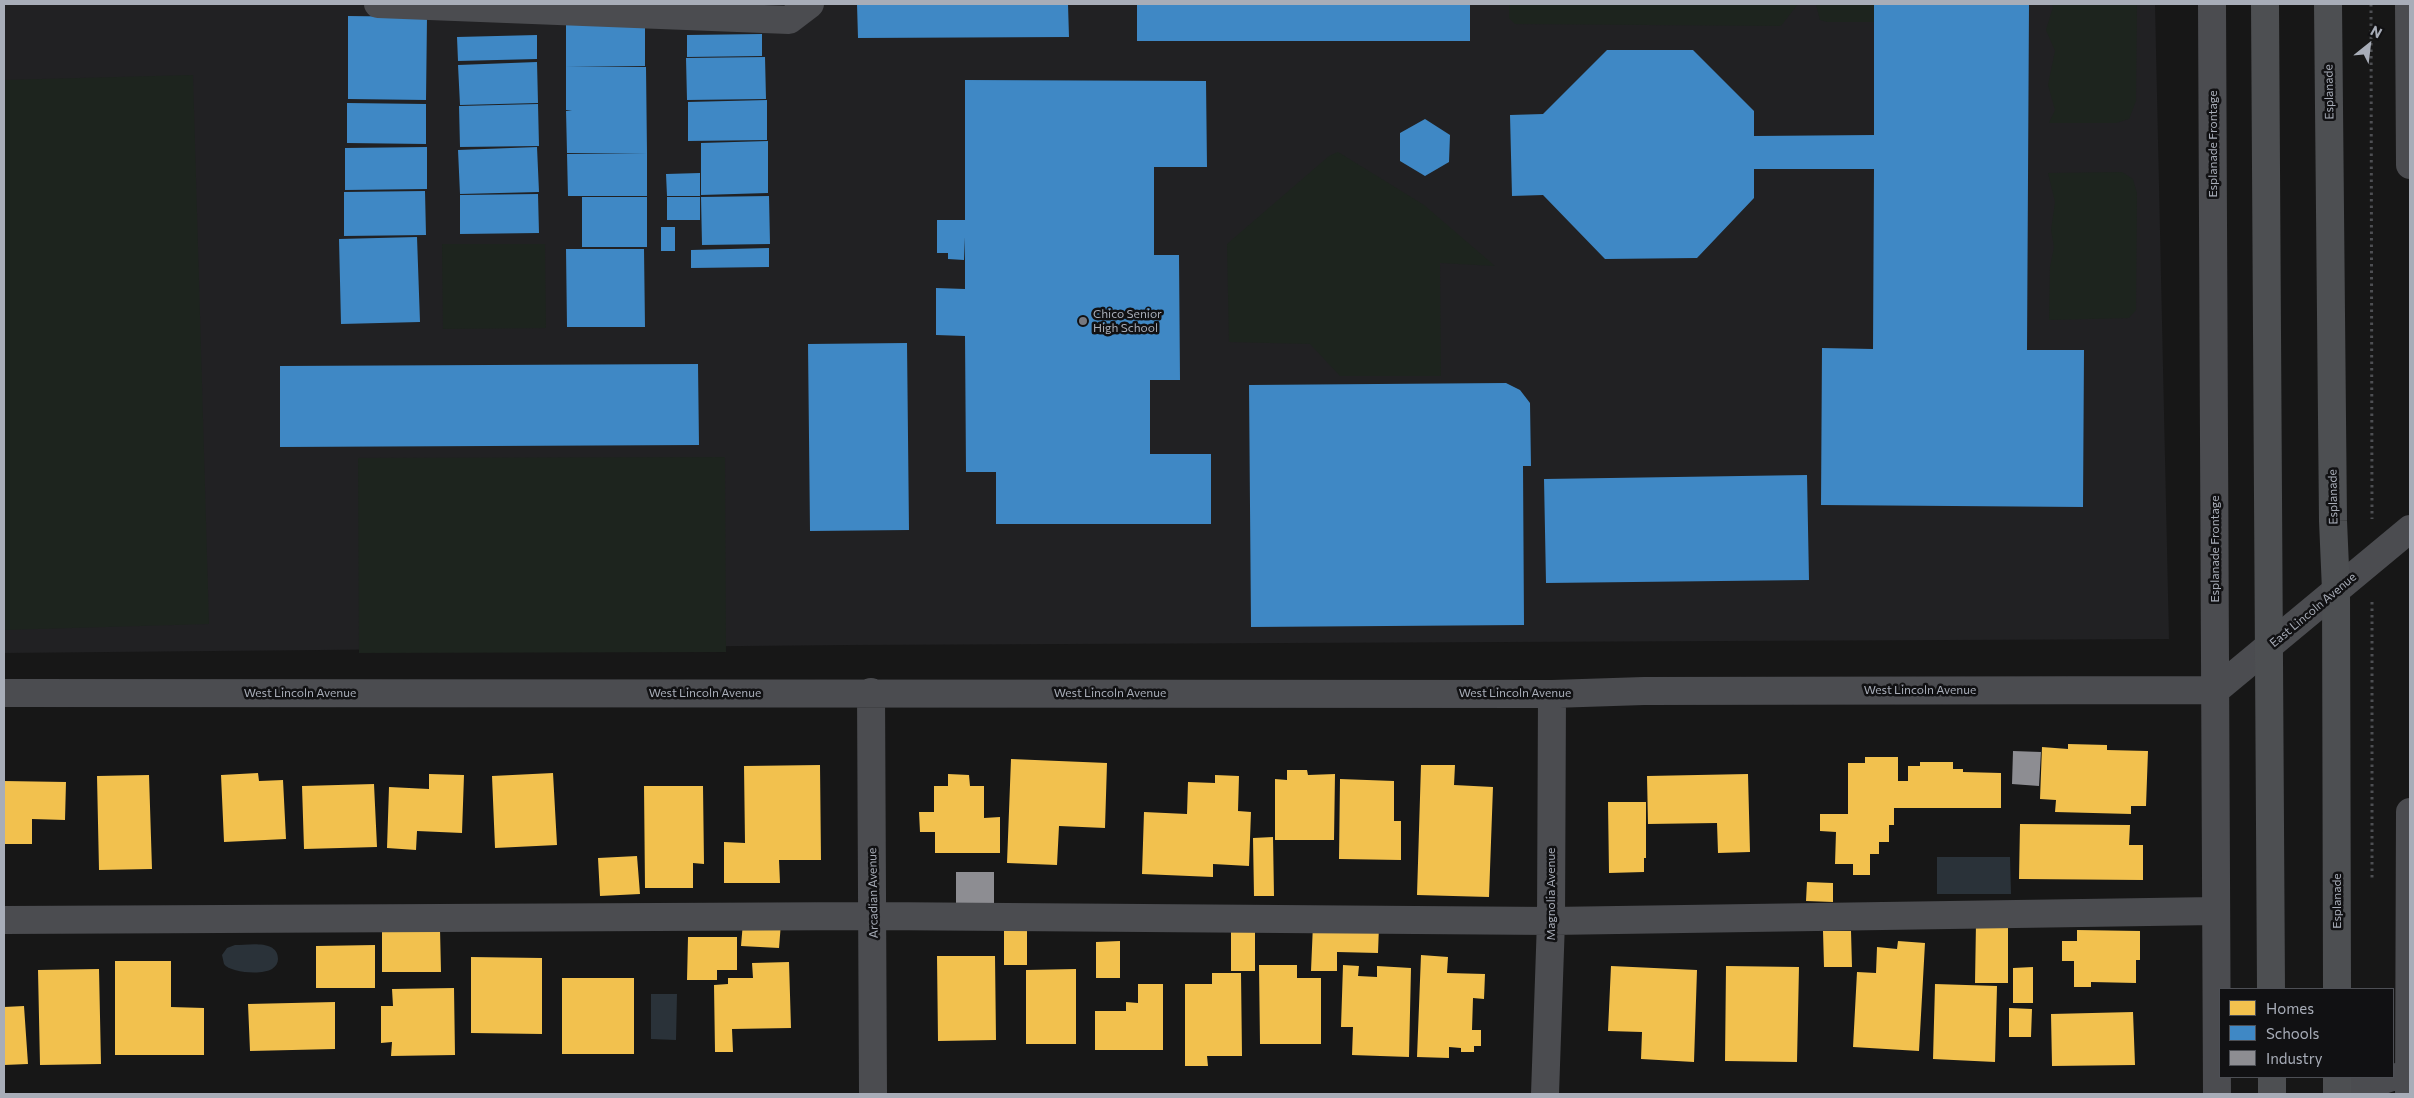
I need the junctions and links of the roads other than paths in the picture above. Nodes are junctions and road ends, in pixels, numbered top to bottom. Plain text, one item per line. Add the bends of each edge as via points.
1 (378, 4) edge
2 (810, 4) edge
3 (2212, 4) edge
4 (2265, 4) edge
5 (2328, 4) edge
6 (2410, 4) edge
7 (2410, 165) edge
8 (2410, 529) edge
9 (2336, 590) junction
10 (2269, 646) junction
11 (2216, 690) junction
12 (871, 692) junction
13 (4, 693) edge
14 (1552, 694) junction
15 (2410, 812) edge
16 (2215, 912) junction
17 (873, 916) junction
18 (4, 920) edge
19 (1551, 921) junction
20 (2271, 988) edge
21 (2337, 988) edge
22 (2272, 1078) edge
23 (2337, 1078) edge
24 (2402, 1078) edge
25 (873, 1094) edge
26 (1545, 1094) edge
27 (2217, 1094) edge
28 (2272, 1094) edge
29 (2337, 1094) edge
30 (2342, 1094) edge

1 - 2 street via 789,20
3 - 11 street, Esplanade Frontage
4 - 10 main road
5 - 9 main road, Esplanade
6 - 7 street
8 - 9 street, East Lincoln Avenue
9 - 10 street, East Lincoln Avenue
9 - 21 main road, Esplanade
10 - 11 street, East Lincoln Avenue
10 - 20 main road
11 - 14 street, West Lincoln Avenue
11 - 16 street, Esplanade Frontage
12 - 13 street, West Lincoln Avenue
12 - 14 street, West Lincoln Avenue
12 - 17 street, Arcadian Avenue
14 - 19 street, Magnolia Avenue
15 - 24 street
16 - 19 street
16 - 27 street, Esplanade Frontage
17 - 18 street
17 - 19 street
17 - 25 street, Arcadian Avenue
19 - 26 street, Magnolia Avenue
22 - 28 main road
23 - 29 main road
24 - 30 street

